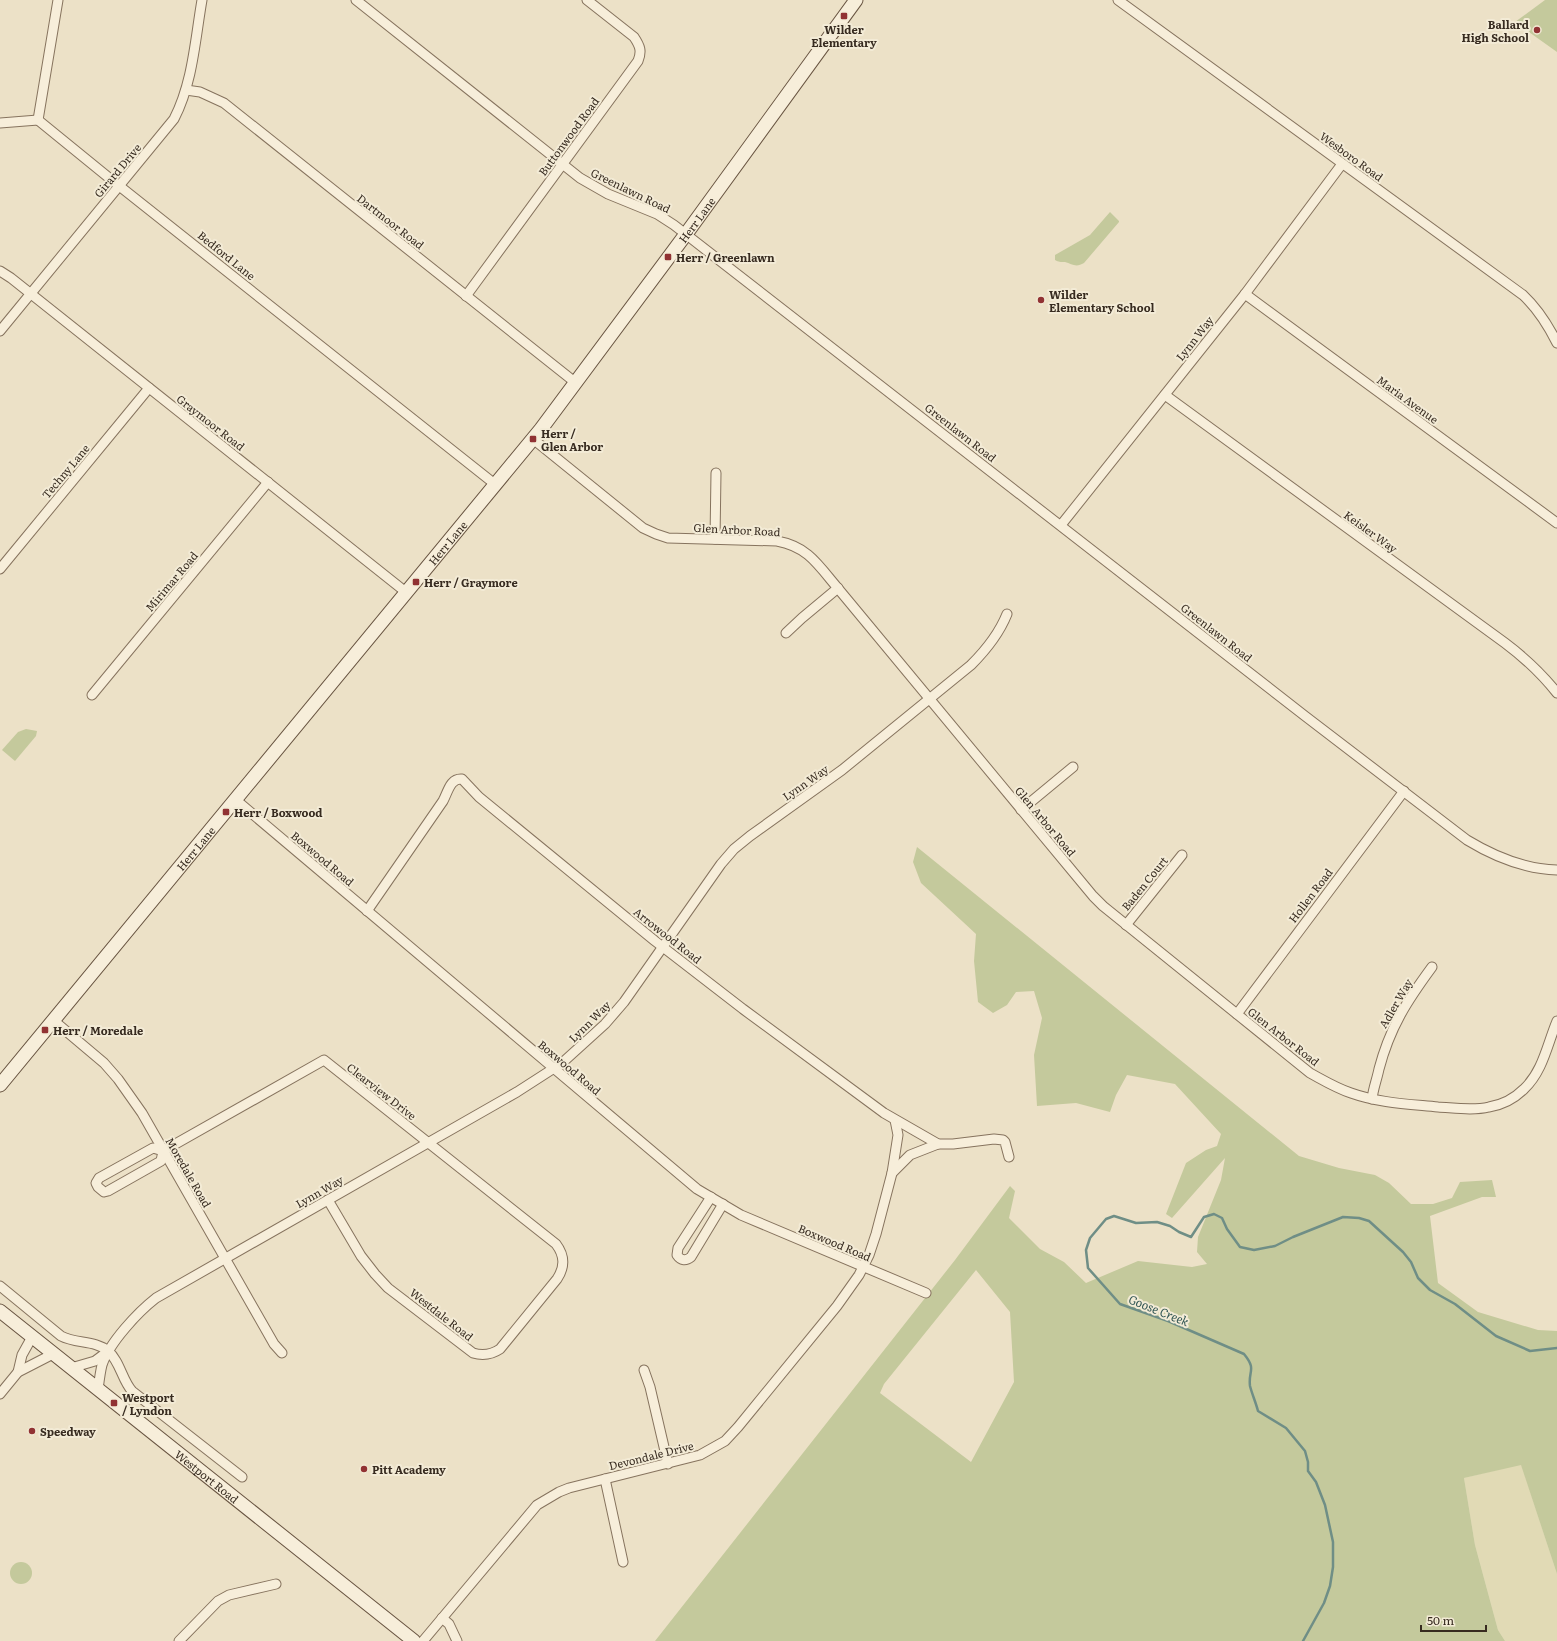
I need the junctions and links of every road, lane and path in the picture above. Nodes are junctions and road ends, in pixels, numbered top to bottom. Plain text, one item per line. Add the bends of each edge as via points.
1 (58, 0) edge
2 (202, 0) edge
3 (356, 0) edge
4 (587, 0) edge
5 (856, 0) edge
6 (1118, 0) edge
7 (186, 90) junction
8 (38, 120) junction
9 (0, 123) edge
10 (563, 164) junction
11 (1342, 164) junction
12 (120, 186) junction
13 (686, 234) junction
14 (0, 271) edge
15 (31, 294) junction
16 (1245, 294) junction
17 (466, 296) junction
18 (0, 331) edge
19 (1557, 343) edge
20 (576, 383) junction
21 (150, 388) junction
22 (1165, 395) junction
23 (533, 439) junction
24 (716, 473) dead end
25 (268, 482) junction
26 (496, 485) junction
27 (1557, 523) edge
28 (1061, 525) junction
29 (715, 539) junction
30 (0, 569) edge
31 (838, 588) junction
32 (407, 593) junction
33 (1007, 614) dead end
34 (786, 633) dead end
35 (1557, 693) edge
36 (92, 695) dead end
37 (930, 698) junction
38 (1073, 767) dead end
39 (1404, 791) junction
40 (236, 800) junction
41 (1021, 810) junction
42 (1182, 855) dead end
43 (1557, 870) edge
44 (367, 911) junction
45 (1126, 925) junction
46 (663, 947) junction
47 (1432, 967) dead end
48 (1237, 1014) junction
49 (53, 1020) junction
50 (1557, 1021) edge
51 (554, 1069) junction
52 (0, 1085) edge
53 (1372, 1099) junction
54 (895, 1120) junction
55 (428, 1143) junction
56 (938, 1144) junction
57 (163, 1151) junction
58 (1009, 1157) dead end
59 (892, 1173) junction
60 (711, 1197) junction
61 (328, 1200) junction
62 (723, 1204) junction
63 (224, 1259) junction
64 (563, 1259) joint
65 (863, 1267) junction
66 (0, 1286) edge
67 (926, 1293) dead end
68 (0, 1311) edge
69 (32, 1337) junction
70 (108, 1351) junction
71 (282, 1353) dead end
72 (53, 1354) junction
73 (71, 1368) junction
74 (644, 1370) dead end
75 (18, 1372) junction
76 (98, 1390) junction
77 (0, 1394) edge
78 (668, 1464) junction
79 (242, 1477) dead end
80 (605, 1479) junction
81 (623, 1562) dead end
82 (276, 1584) dead end
83 (442, 1618) junction
84 (179, 1641) edge
85 (414, 1641) edge
86 (423, 1641) edge
87 (457, 1641) edge

1 - 8 street
2 - 7 street, Girard Drive
3 - 10 street, Greenlawn Road
4 - 10 street, Buttonwood Road via 634,37 639,44 641,55
5 - 13 main road, Herr Lane
6 - 11 street, Wesboro Road
7 - 12 street, Girard Drive via 174,119
7 - 17 street, Dartmoor Road via 200,92 224,103
8 - 9 street
8 - 12 street, Bedford Lane
10 - 13 street, Greenlawn Road via 590,185 657,214
10 - 17 street, Buttonwood Road
11 - 16 street, Lynn Way
11 - 19 street, Wesboro Road via 1523,295 1544,319
12 - 15 street, Girard Drive
12 - 26 street, Bedford Lane
13 - 20 main road, Herr Lane
13 - 28 street, Greenlawn Road
14 - 15 street, Graymoor Road
15 - 18 street, Girard Drive
15 - 21 street, Graymoor Road
16 - 22 street, Lynn Way
16 - 27 street, Maria Avenue
17 - 20 street, Dartmoor Road
20 - 23 main road, Herr Lane
21 - 25 street, Graymoor Road
21 - 30 street, Techny Lane
22 - 28 street, Lynn Way
22 - 35 street, Keisler Way via 1524,657
23 - 26 main road, Herr Lane
23 - 29 street, Glen Arbor Road via 649,532 668,538
24 - 29 street
25 - 32 street, Graymoor Road
25 - 36 street, Mirimar Road
26 - 32 main road, Herr Lane
28 - 39 street, Greenlawn Road
29 - 31 street, Glen Arbor Road via 777,541 792,544 814,559
31 - 34 street
31 - 37 street, Glen Arbor Road
32 - 40 main road, Herr Lane
33 - 37 street, Lynn Way via 984,653
37 - 41 street, Glen Arbor Road
37 - 46 street, Lynn Way via 842,770 734,850 717,869
38 - 41 street
39 - 43 street, Greenlawn Road via 1483,850 1524,866
39 - 48 street, Hollen Road
40 - 44 street, Boxwood Road
40 - 49 main road, Herr Lane
41 - 45 street, Glen Arbor Road via 1093,896
42 - 45 street, Baden Court
44 - 46 street, Arrowood Road via 457,778 462,779 478,797
44 - 51 street, Boxwood Road
45 - 48 street, Glen Arbor Road
46 - 51 street, Lynn Way via 605,1024
46 - 54 street, Arrowood Road
47 - 53 street, Adler Way via 1392,1028
48 - 53 street, Glen Arbor Road via 1310,1072 1336,1087
49 - 52 main road, Herr Lane
49 - 57 street, Moredale Road via 104,1063 118,1079 142,1113
50 - 53 street, Glen Arbor Road via 1540,1068 1533,1079 1518,1094 1504,1102 1488,1107 1466,1109 1387,1103
51 - 55 street, Lynn Way
51 - 60 street, Boxwood Road via 687,1181
54 - 56 street, Arrowood Road
54 - 59 street, Devondale Drive via 898,1135
55 - 57 street, Clearview Drive via 324,1060
55 - 61 street, Lynn Way
55 - 64 street, Clearview Drive via 556,1244
56 - 58 street via 1000,1139 1005,1142
56 - 59 street via 910,1155
57 - 57 street via 162,1161 108,1191 104,1192 96,1184 99,1178 153,1148
57 - 63 street, Moredale Road
59 - 65 street, Devondale Drive via 876,1234
60 - 62 street, Boxwood Road
60 - 62 street via 678,1248 679,1259 688,1260 691,1257
61 - 63 street, Lynn Way
61 - 64 street, Westdale Road via 361,1256 388,1288 465,1349 479,1355 494,1353 500,1349 557,1279 562,1270
62 - 65 street, Boxwood Road via 741,1215
63 - 70 street, Lynn Way via 156,1298 145,1307
63 - 71 street, Moredale Road via 274,1344
65 - 67 street, Boxwood Road
65 - 78 street, Devondale Drive via 837,1306 738,1427 710,1450
66 - 70 street via 61,1336 73,1341 95,1344
68 - 69 main road, Westport Road
69 - 72 main road, Westport Road
69 - 75 street via 22,1355
70 - 73 street, Lynn Way via 94,1361
70 - 76 street, Lynn Way via 102,1365
70 - 79 street via 132,1391
72 - 73 main road, Westport Road
72 - 75 street
73 - 76 main road, Westport Road
74 - 78 street
75 - 77 street
76 - 85 main road, Westport Road
78 - 80 street, Devondale Drive
80 - 81 street
80 - 83 street, Devondale Drive via 559,1492 537,1505
82 - 84 street via 229,1594 218,1601
83 - 86 street, Devondale Drive
83 - 87 street via 449,1624

